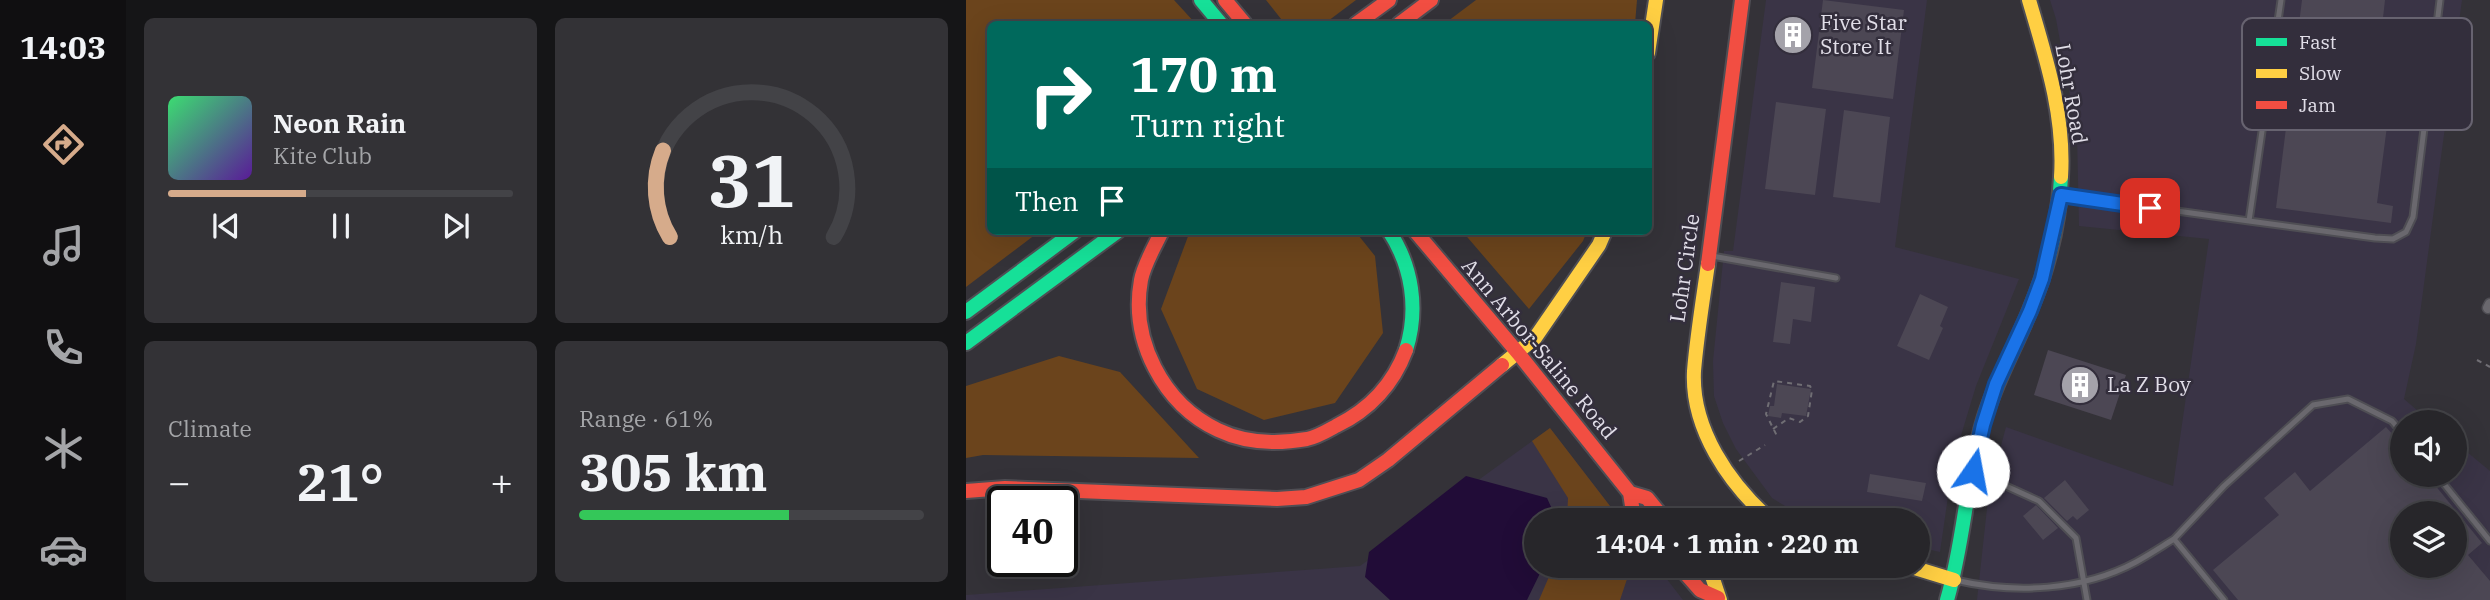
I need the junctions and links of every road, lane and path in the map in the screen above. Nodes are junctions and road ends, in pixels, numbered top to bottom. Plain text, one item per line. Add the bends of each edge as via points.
1 (1200, 0) edge
2 (1224, 0) edge
3 (1389, 0) edge
4 (1432, 0) edge
5 (1656, 0) edge
6 (1742, 0) edge
7 (2029, 0) edge
8 (2281, 0) edge
9 (2440, 0) edge
10 (2278, 18) edge
11 (2438, 18) edge
12 (1218, 21) edge
13 (1242, 21) edge
14 (1360, 21) edge
15 (1403, 21) edge
16 (1652, 26) edge
17 (2262, 130) edge
18 (2424, 130) edge
19 (2061, 195) junction
20 (2249, 221) junction
21 (1070, 235) edge
22 (1113, 235) edge
23 (1159, 235) edge
24 (1391, 235) edge
25 (1418, 235) edge
26 (1603, 235) edge
27 (1709, 256) junction
28 (1836, 278) dead end
29 (966, 312) edge
30 (966, 343) edge
31 (1518, 353) junction
32 (2477, 360) dead end
33 (2490, 368) edge
34 (2390, 420) edge
35 (1773, 429) junction
36 (1775, 437) dead end
37 (1765, 445) dead end
38 (1739, 461) dead end
39 (1973, 471) junction
40 (2446, 487) edge
41 (966, 491) edge
42 (1630, 494) junction
43 (1632, 508) edge
44 (1655, 508) edge
45 (1756, 508) edge
46 (2174, 539) junction
47 (2490, 541) edge
48 (1930, 573) edge
49 (1689, 578) edge
50 (1713, 578) edge
51 (1954, 580) junction
52 (2083, 583) junction
53 (1719, 599) edge
54 (1947, 600) edge
55 (2087, 600) edge
56 (2224, 600) edge

1 - 12 main road
2 - 13 main road
3 - 14 main road
4 - 15 main road
5 - 16 main road
6 - 27 main road, Lohr Circle
7 - 19 main road, Lohr Road via 2059,118
8 - 10 lane
9 - 11 lane
17 - 20 lane
18 - 20 lane via 2413,217 2406,232 2393,239
19 - 20 lane
19 - 39 main road, Lohr Road via 2042,279 1996,384
21 - 29 main road
22 - 30 main road
23 - 24 main road via 1144,270 1139,299 1144,346 1153,369 1168,391 1201,422 1251,442 1285,443 1343,426 1387,386 1404,358 1413,303 1403,255
25 - 31 main road, Ann Arbor-Saline Road
26 - 31 main road via 1535,338
27 - 28 lane
27 - 45 main road, Lohr Circle via 1694,373 1697,407 1708,437
31 - 41 main road via 1359,480 1306,497 1005,488
31 - 42 main road, Ann Arbor-Saline Road
32 - 33 path
34 - 46 lane via 2348,399 2313,405
35 - 35 path via 1766,414 1774,381 1810,386 1808,416 1800,422 1789,418
35 - 36 path
37 - 38 path
39 - 51 main road, Lohr Road
39 - 52 lane via 2039,501 2076,538
40 - 47 lane
42 - 43 main road, Ann Arbor-Saline Road
42 - 44 main road, Ann Arbor-Saline Road via 1647,498
46 - 52 lane via 2134,563
46 - 56 lane
48 - 51 main road
49 - 53 main road via 1700,590
50 - 53 main road
51 - 52 lane via 2028,589
51 - 54 main road, Lohr Road
52 - 55 lane

